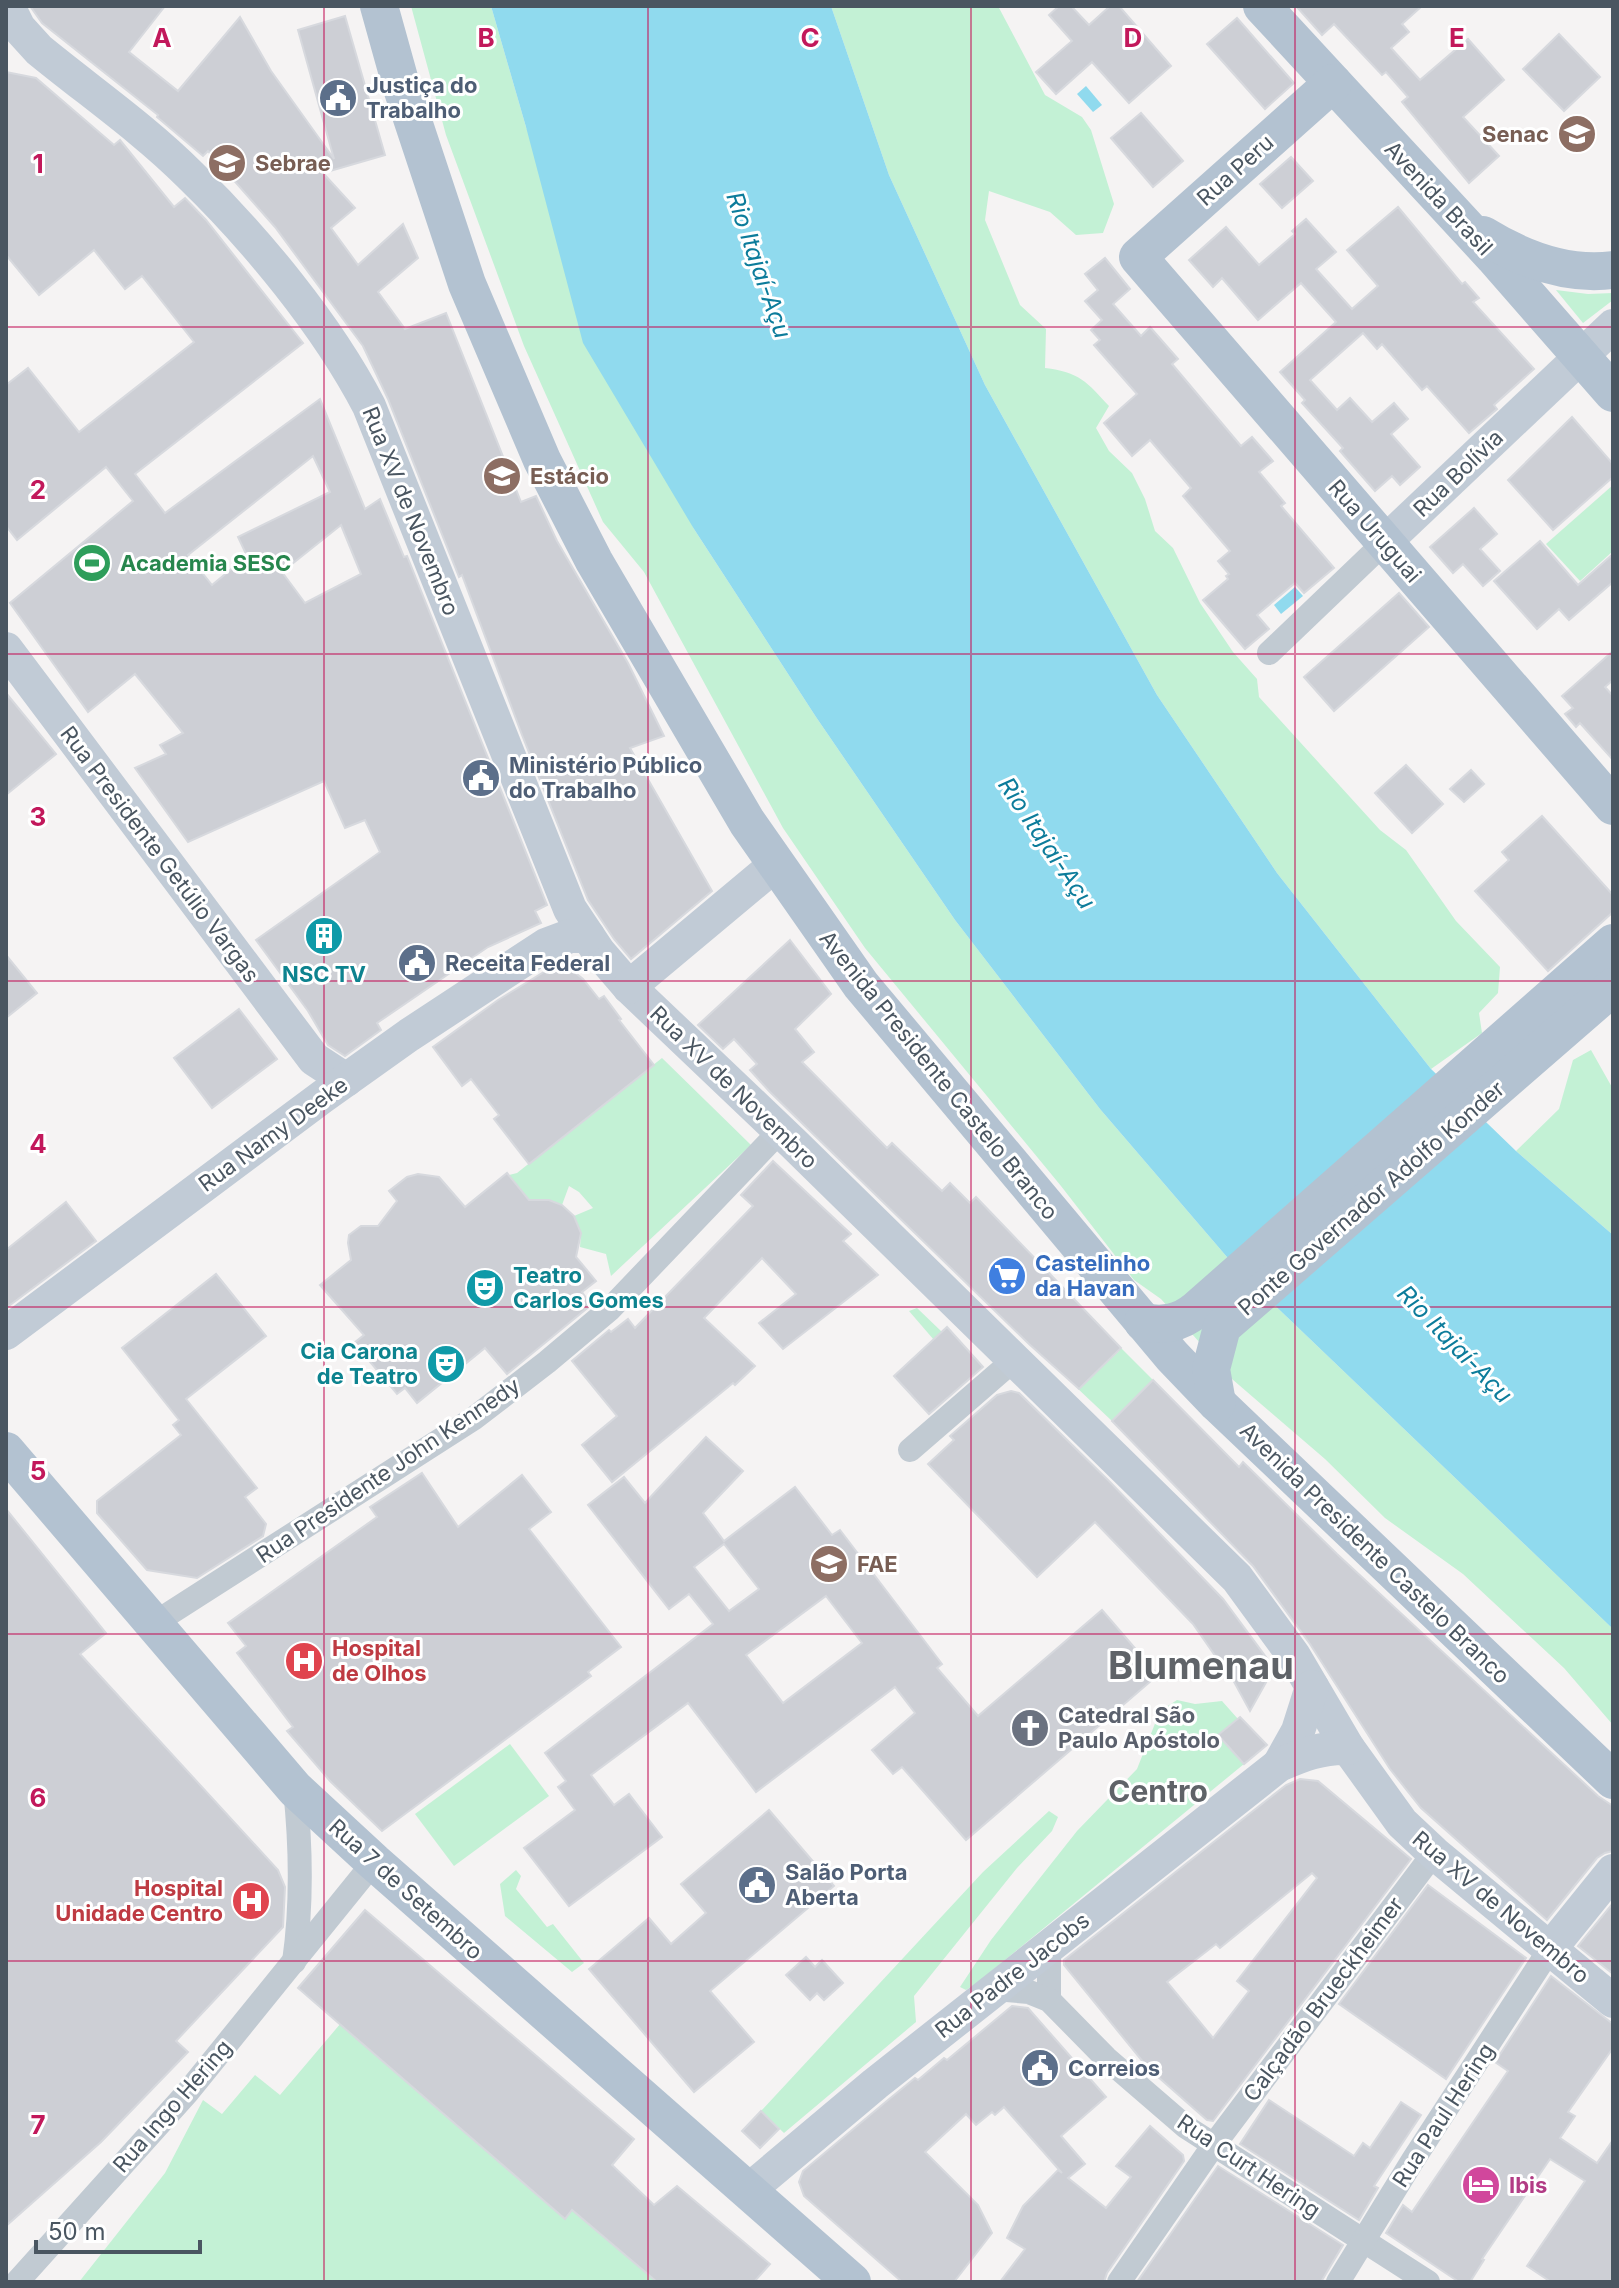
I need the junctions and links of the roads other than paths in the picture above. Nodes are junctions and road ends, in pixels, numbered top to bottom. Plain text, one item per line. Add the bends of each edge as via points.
1 (8, 6) edge
2 (379, 6) edge
3 (1262, 6) edge
4 (22, 50) edge
5 (1333, 83) junction
6 (1455, 217) junction
7 (1138, 257) joint
8 (1613, 270) edge
9 (1613, 326) edge
10 (1581, 357) junction
11 (1613, 393) edge
12 (1385, 542) junction
13 (6, 649) edge
14 (1269, 653) dead end
15 (1613, 806) edge
16 (775, 865) junction
17 (579, 922) junction
18 (1613, 943) edge
19 (629, 987) junction
20 (1613, 987) edge
21 (1532, 1036) junction
22 (334, 1089) junction
23 (780, 1131) junction
24 (1209, 1319) junction
25 (1143, 1322) junction
26 (6, 1333) edge
27 (1015, 1359) junction
28 (1217, 1403) junction
29 (910, 1450) dead end
30 (6, 1451) edge
31 (153, 1624) junction
32 (1312, 1687) junction
33 (1348, 1748) junction
34 (1279, 1765) junction
35 (1613, 1780) edge
36 (295, 1789) junction
37 (1434, 1853) junction
38 (374, 1862) junction
39 (1613, 1871) edge
40 (1049, 1945) junction
41 (1550, 1949) junction
42 (293, 1964) junction
43 (994, 1989) junction
44 (1049, 2000) junction
45 (1613, 2001) edge
46 (1213, 2146) junction
47 (749, 2190) junction
48 (1363, 2241) junction
49 (17, 2282) edge
50 (852, 2282) edge
51 (1119, 2282) edge
52 (1338, 2282) edge
53 (1428, 2282) edge

1 - 4 street, Rua XV de Novembro
2 - 16 main road, Avenida Presidente Castelo Branco via 467,284 542,460 594,561
3 - 5 main road, Avenida Brasil
4 - 17 street, Rua XV de Novembro via 190,174 268,262 346,363 369,406
5 - 6 main road, Avenida Brasil
5 - 7 main road, Rua Peru
6 - 8 main road via 1500,246 1559,268
6 - 10 main road, Avenida Brasil
7 - 12 main road, Rua Uruguai
9 - 10 street, Rua Bolívia
10 - 11 main road, Avenida Brasil
10 - 12 street, Rua Bolívia
12 - 14 street, Rua Bolívia
12 - 15 main road, Rua Uruguai
13 - 22 street, Rua Presidente Getúlio Vargas
16 - 19 street
16 - 25 main road, Avenida Presidente Castelo Branco via 861,985
17 - 19 street, Rua XV de Novembro
17 - 22 street, Rua Namy Deeke
18 - 21 main road
19 - 23 street, Rua XV de Novembro
20 - 21 main road
21 - 24 main road, Ponte Governador Adolfo Konder
22 - 26 street, Rua Namy Deeke
23 - 27 street, Rua XV de Novembro
23 - 31 street, Rua Presidente John Kennedy via 610,1309 547,1362 473,1419
24 - 25 main road, Ponte Governador Adolfo Konder
24 - 28 main road, Ponte Governador Adolfo Konder
25 - 28 main road, Avenida Presidente Castelo Branco
27 - 29 street
27 - 32 street, Rua XV de Novembro via 1237,1578
28 - 35 main road, Avenida Presidente Castelo Branco
30 - 31 main road, Rua 7 de Setembro
31 - 36 main road, Rua 7 de Setembro
32 - 33 street, Rua XV de Novembro
32 - 34 street, Rua Padre Jacobs via 1298,1731
33 - 34 street, Rua Padre Jacobs via 1312,1751
33 - 37 street, Rua XV de Novembro via 1402,1823
34 - 40 street, Rua Padre Jacobs
36 - 38 main road, Rua 7 de Setembro
36 - 42 street via 299,1926
37 - 41 street, Rua XV de Novembro
37 - 46 street, Calçadão Brueckheimer
38 - 42 street, Rua Ingo Hering
38 - 47 main road, Rua 7 de Setembro
39 - 41 street
40 - 43 street, Rua Padre Jacobs
40 - 44 street
41 - 45 street, Rua XV de Novembro
41 - 48 street, Rua Paul Hering
42 - 49 street, Rua Ingo Hering via 187,2093
43 - 44 street
43 - 47 street, Rua Padre Jacobs
44 - 46 street, Rua Curt Hering via 1106,2058
46 - 48 street, Rua Curt Hering
46 - 51 street, Calçadão Brueckheimer
47 - 50 main road, Rua 7 de Setembro
48 - 52 street, Rua Paul Hering
48 - 53 street, Rua Curt Hering

